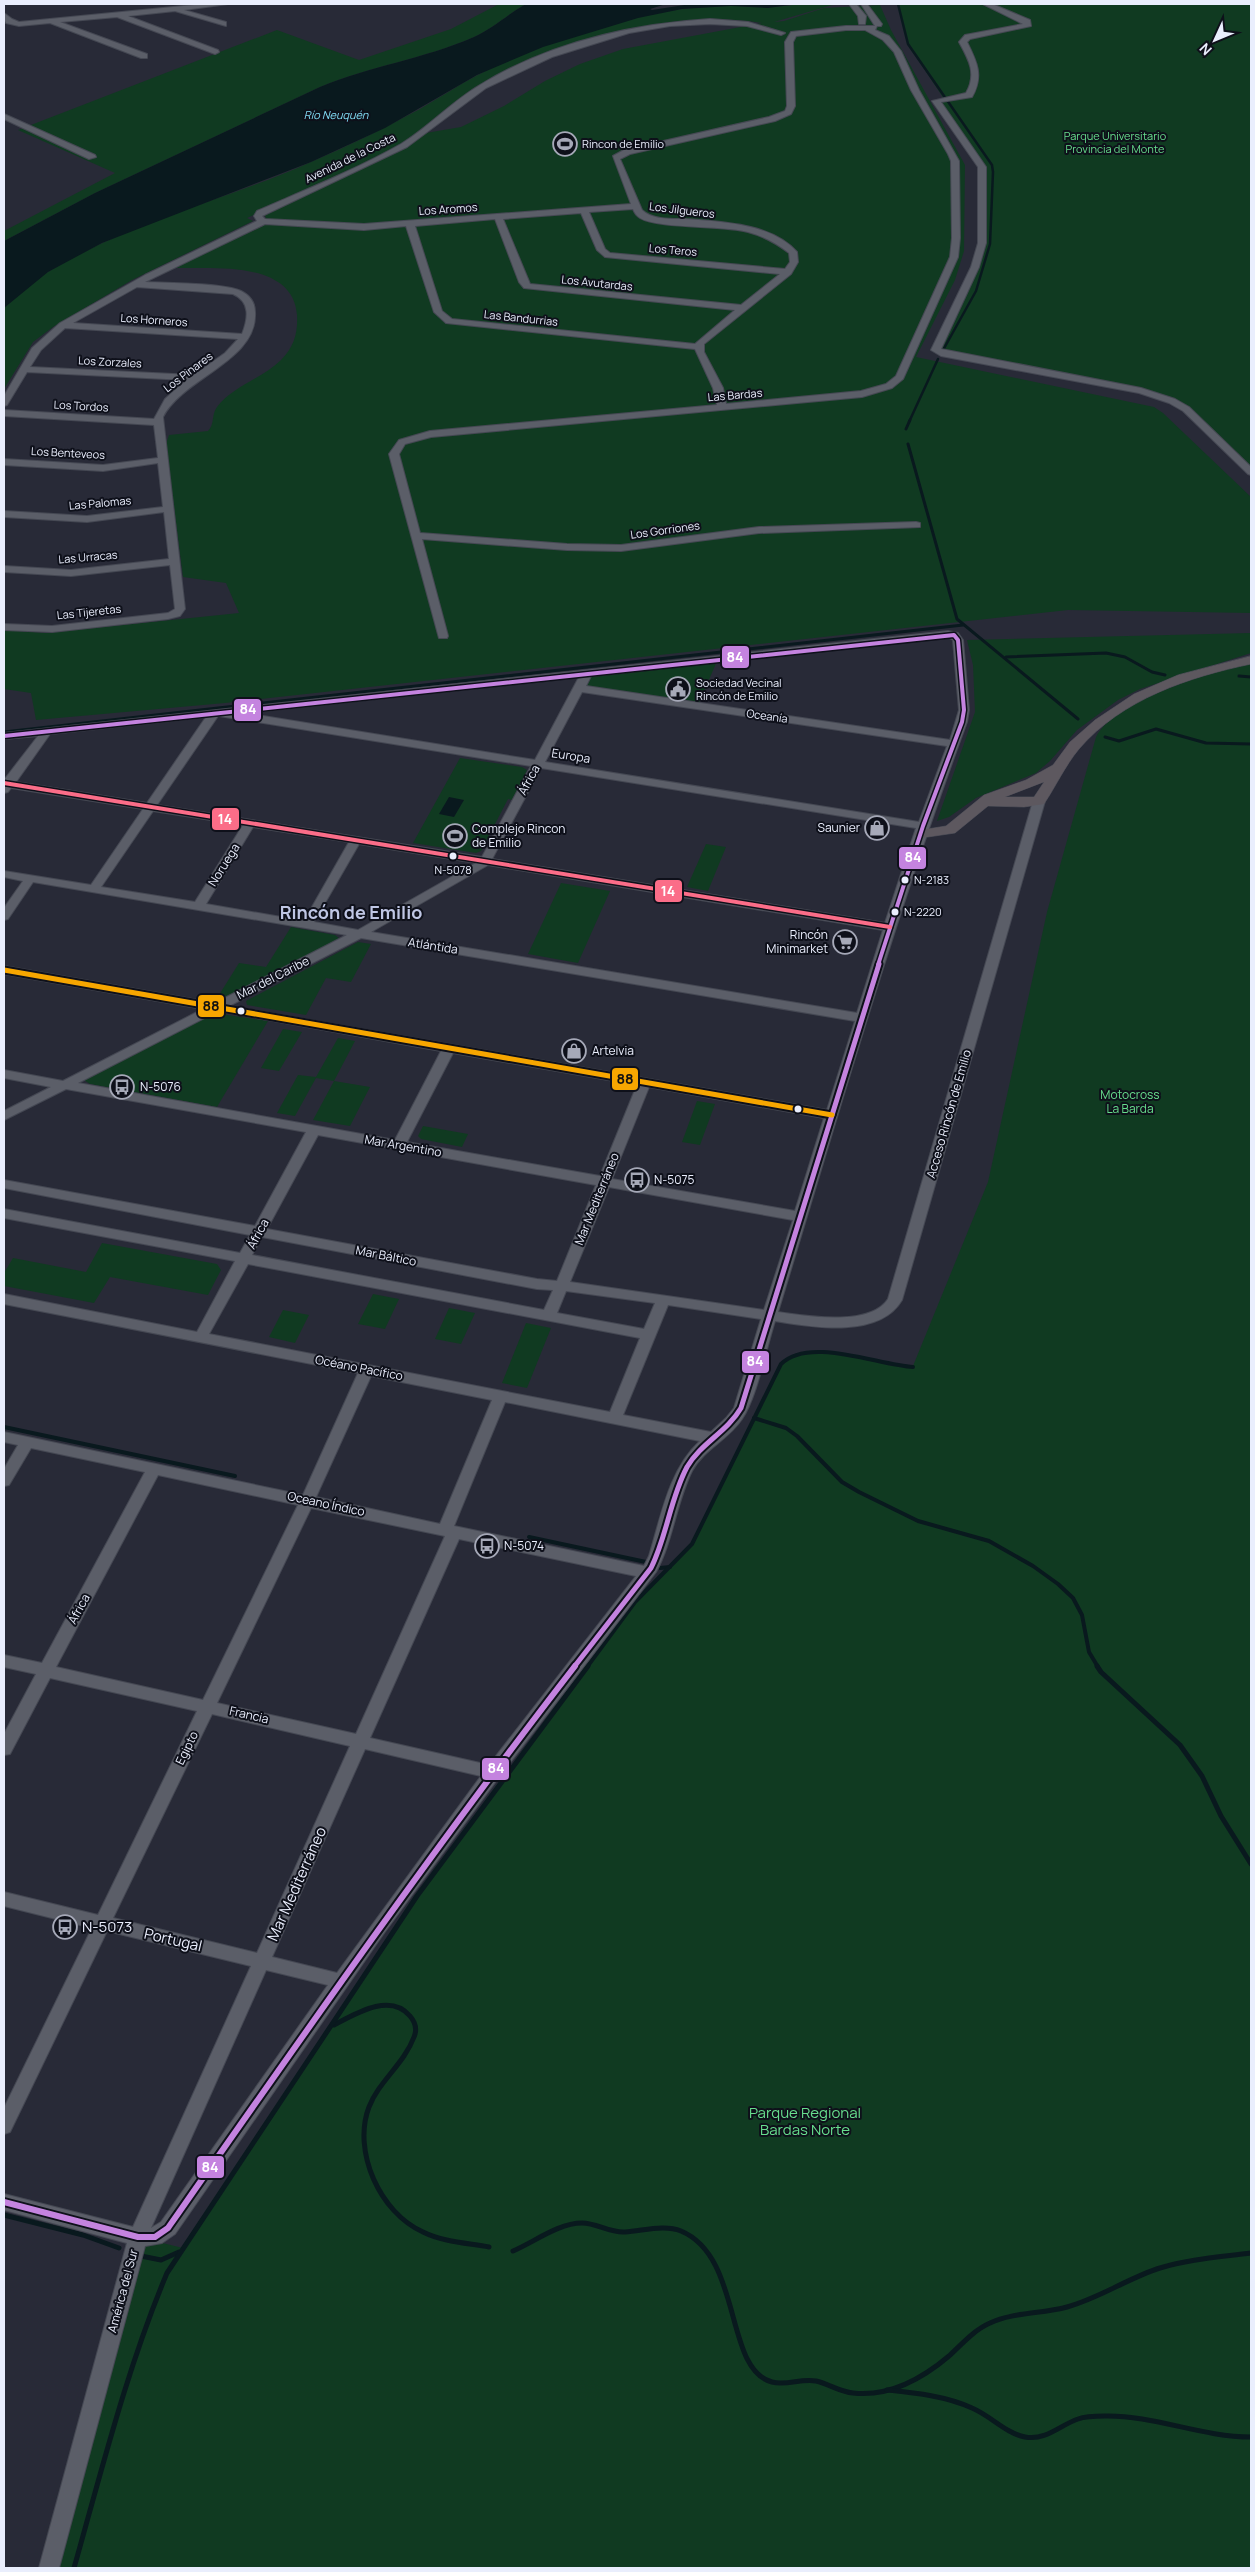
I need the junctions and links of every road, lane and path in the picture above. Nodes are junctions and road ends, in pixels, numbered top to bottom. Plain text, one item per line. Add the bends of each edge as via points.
1 (224, 4) edge
2 (852, 4) edge
3 (864, 4) edge
4 (986, 4) edge
5 (187, 5) edge
6 (139, 7) edge
7 (171, 8) junction
8 (114, 13) junction
9 (4, 14) edge
10 (50, 20) junction
11 (223, 24) dead end
12 (878, 24) junction
13 (863, 25) junction
14 (788, 34) junction
15 (886, 38) junction
16 (215, 52) dead end
17 (144, 56) dead end
18 (4, 116) edge
19 (92, 157) dead end
20 (636, 206) junction
21 (584, 210) junction
22 (498, 217) junction
23 (263, 221) junction
24 (410, 224) junction
25 (788, 272) junction
26 (134, 284) junction
27 (741, 308) junction
28 (63, 325) junction
29 (244, 337) junction
30 (698, 347) junction
31 (24, 369) junction
32 (196, 378) junction
33 (4, 402) edge
34 (722, 408) junction
35 (4, 413) edge
36 (157, 422) junction
37 (161, 460) junction
38 (4, 462) edge
39 (1251, 472) edge
40 (167, 509) junction
41 (4, 514) edge
42 (916, 525) dead end
43 (417, 536) junction
44 (174, 560) junction
45 (4, 570) edge
46 (4, 627) edge
47 (443, 636) dead end
48 (1251, 660) edge
49 (587, 673) junction
50 (579, 688) junction
51 (215, 712) junction
52 (47, 731) junction
53 (4, 736) edge
54 (954, 744) junction
55 (538, 764) junction
56 (1059, 767) junction
57 (5, 785) edge
58 (1039, 801) junction
59 (981, 803) junction
60 (151, 806) junction
61 (250, 823) junction
62 (922, 830) junction
63 (356, 840) junction
64 (485, 861) junction
65 (4, 874) edge
66 (30, 879) junction
67 (94, 889) junction
68 (198, 907) junction
69 (4, 916) edge
70 (307, 925) junction
71 (890, 927) junction
72 (359, 934) junction
73 (4, 970) edge
74 (216, 1007) junction
75 (862, 1018) junction
76 (450, 1048) junction
77 (4, 1074) edge
78 (646, 1082) junction
79 (63, 1085) junction
80 (832, 1115) junction
81 (4, 1116) edge
82 (314, 1130) junction
83 (399, 1145) junction
84 (605, 1182) junction
85 (4, 1184) edge
86 (4, 1213) edge
87 (801, 1217) junction
88 (259, 1232) junction
89 (244, 1259) junction
90 (562, 1286) junction
91 (4, 1299) edge
92 (663, 1300) junction
93 (549, 1316) junction
94 (771, 1317) junction
95 (649, 1335) junction
96 (201, 1337) junction
97 (366, 1370) junction
98 (501, 1396) junction
99 (615, 1418) junction
100 (4, 1438) edge
101 (714, 1438) junction
102 (27, 1442) junction
103 (154, 1469) junction
104 (4, 1481) edge
105 (306, 1500) junction
106 (450, 1530) junction
107 (647, 1573) junction
108 (4, 1661) edge
109 (46, 1670) junction
110 (207, 1706) junction
111 (361, 1740) junction
112 (4, 1749) edge
113 (493, 1772) junction
114 (4, 1899) edge
115 (102, 1923) junction
116 (262, 1961) junction
117 (341, 1981) junction
118 (4, 2126) edge
119 (4, 2202) edge
120 (138, 2237) junction
121 (49, 2568) edge

1 - 5 street
2 - 13 street via 862,16
3 - 12 street, Las Bardas
4 - 39 street via 1028,22 1027,26 968,37 963,42 976,66 976,84 969,95 936,103 982,167 982,242 936,350 1141,391 1172,401 1199,420
5 - 7 street
6 - 7 street
6 - 8 street
7 - 11 street
8 - 10 street via 91,13
8 - 16 street
9 - 10 street via 14,24
10 - 17 street
12 - 13 street via 875,28
12 - 15 street, Las Bardas
13 - 14 street, Avenida de la Costa
13 - 15 street, Las Bardas
14 - 20 street, Los Jilgueros via 791,106 788,112 772,119 617,156 615,159
14 - 23 street, Avenida de la Costa via 713,21 678,22 566,49 488,83 409,142 260,213 258,216
15 - 34 street, Las Bardas via 901,57 915,90 955,162 956,238 951,266 900,377 890,386 862,394
18 - 19 street
20 - 21 street, Los Aromos
20 - 25 street, Los Jilgueros via 640,214 652,220 737,228 767,235 793,252 794,262
21 - 22 street, Los Aromos
21 - 25 street, Los Teros via 601,250 608,255
22 - 24 street, Los Aromos
22 - 27 street, Los Avutardas via 527,286
23 - 24 street, Los Aromos via 356,227
23 - 26 street, Avenida de la Costa
24 - 30 street, Las Bandurrias via 438,312 449,321
25 - 27 street
26 - 28 street, Avenida de la Costa
26 - 29 street, Los Pinares via 223,289 239,293 251,308
27 - 30 street via 703,338
28 - 29 street, Los Horneros
28 - 31 street, Avenida de la Costa via 41,343
29 - 32 street, Los Pinares via 224,358
30 - 34 street via 718,388
31 - 32 street, Los Zorzales
31 - 33 street, Avenida de la Costa
32 - 36 street, Los Pinares via 169,400
34 - 43 street, Las Bardas via 430,434 408,439 397,446 394,454
35 - 36 street, Los Tordos
36 - 37 street
37 - 38 street, Los Benteveos via 102,468
37 - 40 street
40 - 41 street, Las Palomas via 87,519
40 - 44 street
42 - 43 street, Los Gorriones via 759,530 621,548
43 - 47 street, Las Bardas
44 - 45 street, Las Urracas via 71,573
44 - 46 street, Las Tijeretas via 180,609 176,614 52,629
48 - 56 main road, Acceso Rincón de Emilio via 1182,679 1129,703 1082,738
49 - 50 street, África
49 - 51 street
49 - 54 street, América del Sur via 954,635 960,652 964,710
50 - 54 street, Oceanía
50 - 55 street, África
51 - 52 street
51 - 55 street, Europa
51 - 60 street
52 - 53 street
52 - 57 street
54 - 62 street, América del Sur
55 - 62 street, Europa
55 - 64 street, África
56 - 58 main road, Acceso Rincón de Emilio
56 - 59 main road, Acceso Rincón de Emilio via 1031,783
57 - 60 street
58 - 59 main road
58 - 94 street, Acceso Rincón de Emilio via 893,1306 874,1317 837,1322
59 - 62 main road, Acceso Rincón de Emilio via 950,830
60 - 61 street
60 - 67 street
61 - 63 street
61 - 68 street, Noruega
62 - 71 street, América del Sur
63 - 64 street
63 - 70 street
64 - 71 street
64 - 72 street, Mar del Caribe
65 - 66 street, Atlántida
66 - 67 street, Atlántida
66 - 69 street
67 - 68 street, Atlántida
68 - 70 street, Atlántida
70 - 72 street, Atlántida
71 - 75 street, América del Sur
72 - 74 street, Mar del Caribe
72 - 75 street, Atlántida
73 - 74 street
74 - 76 street
74 - 79 street, Mar del Caribe
75 - 80 street, América del Sur
76 - 78 street
76 - 83 street
77 - 79 street, Mar Argentino
78 - 80 street
78 - 84 street, Mar Mediterráneo
79 - 81 street, Mar del Caribe
79 - 82 street, Mar Argentino
80 - 87 street, América del Sur
82 - 83 street, Mar Argentino
82 - 88 street, África
83 - 84 street, Mar Argentino
84 - 87 street, Mar Argentino
84 - 90 street, Mar Mediterráneo
85 - 88 street, Mar Báltico
86 - 89 street
87 - 94 street, América del Sur
88 - 89 street, África
88 - 90 street, Mar Báltico
89 - 93 street
89 - 96 street, África
90 - 92 street, Mar Báltico
90 - 93 street, Mar Mediterráneo
91 - 96 street, Océano Pacífico
92 - 94 street, Mar Báltico
92 - 95 street
93 - 95 street
94 - 101 street, América del Sur via 738,1416
95 - 99 street
96 - 97 street, Océano Pacífico
97 - 98 street, Océano Pacífico
97 - 105 street, Egipto
98 - 99 street, Océano Pacífico
98 - 106 street, Mar Mediterráneo
99 - 101 street, Océano Pacífico
100 - 102 street, Oceano Índico
101 - 107 street, América del Sur via 696,1454 681,1477 657,1556
102 - 103 street, Oceano Índico
102 - 104 street
103 - 105 street, Oceano Índico
103 - 109 street, África
105 - 106 street, Oceano Índico
105 - 110 street, Egipto
106 - 107 street, Oceano Índico
106 - 111 street, Mar Mediterráneo
107 - 113 street, América del Sur
108 - 109 street, Francia
109 - 110 street, Francia
109 - 112 street, África
110 - 111 street, Francia
110 - 115 street, Egipto
111 - 113 street, Francia
111 - 116 street, Mar Mediterráneo
113 - 117 street, América del Sur
114 - 115 street, Portugal
115 - 116 street, Portugal
115 - 118 street, Egipto
116 - 117 street, Portugal
116 - 120 street, Mar Mediterráneo
117 - 120 street, América del Sur via 168,2228 155,2237
119 - 120 street
120 - 121 street, América del Sur

